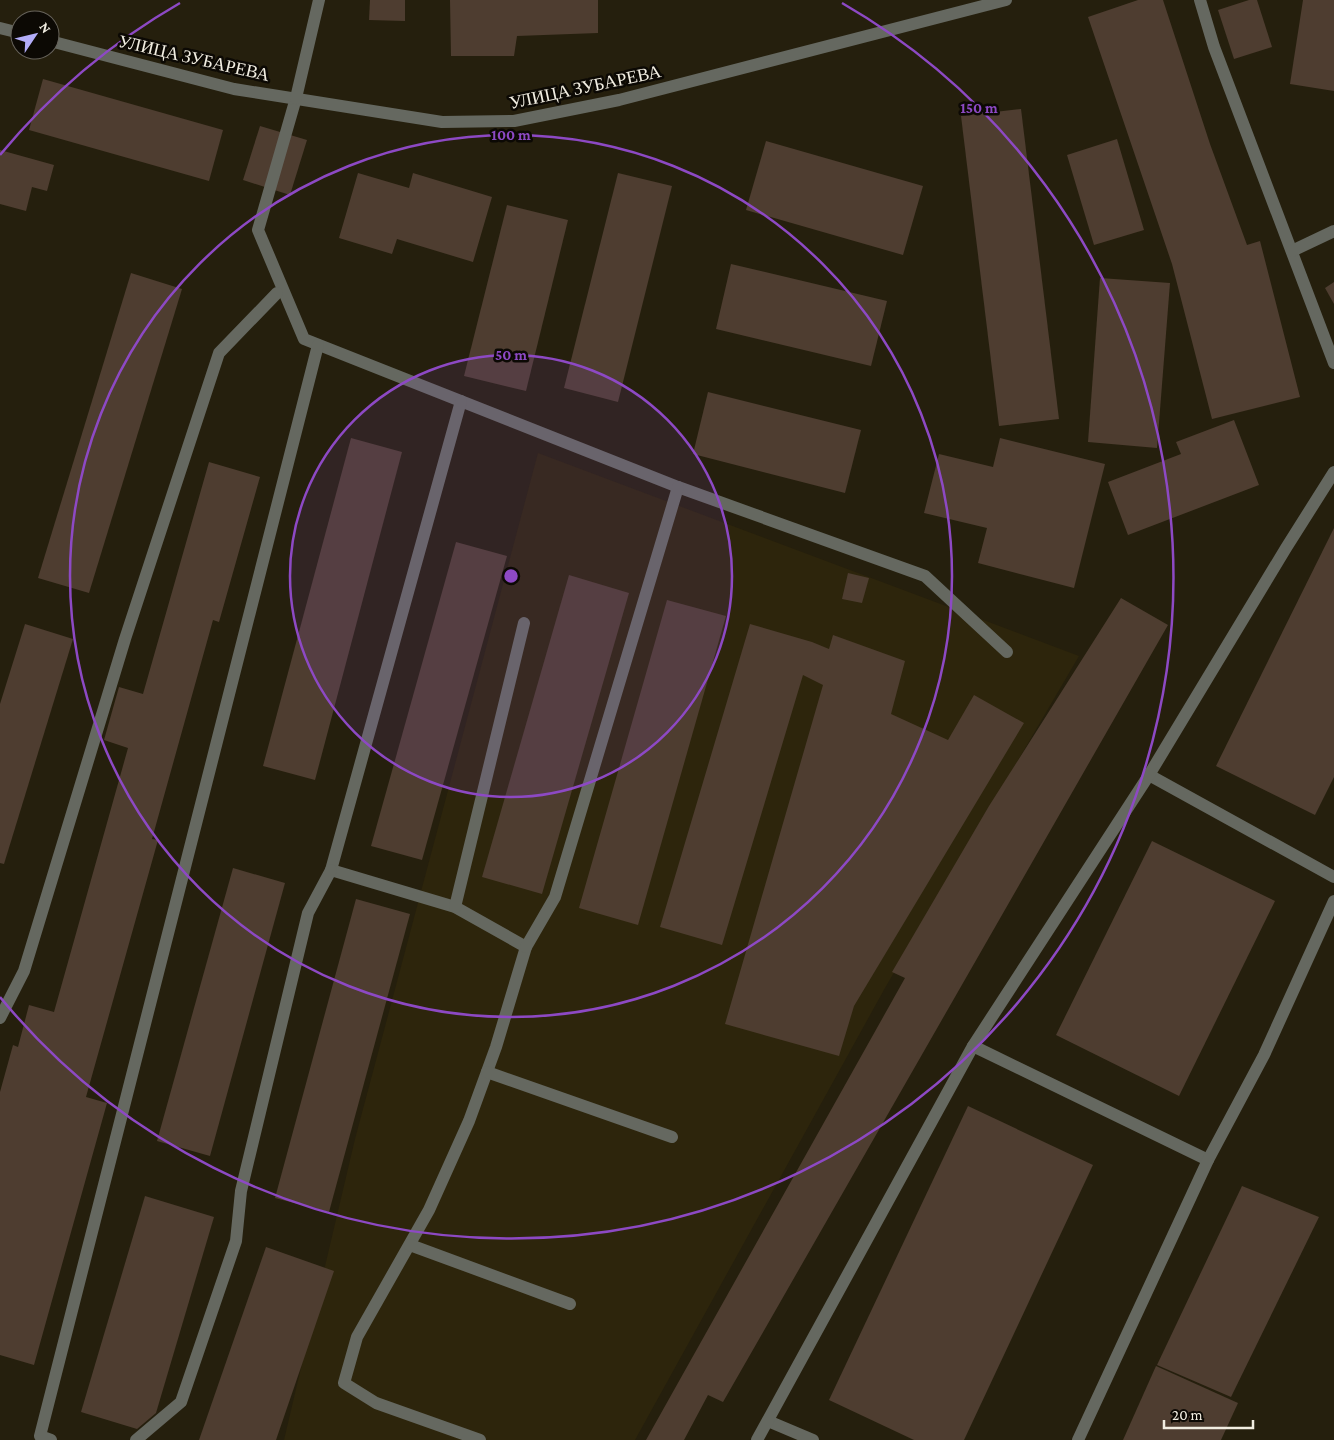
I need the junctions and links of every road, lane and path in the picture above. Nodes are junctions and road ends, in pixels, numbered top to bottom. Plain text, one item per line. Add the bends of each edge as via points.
1 (319, 0) edge
2 (1006, 0) edge
3 (1200, 0) edge
4 (60, 44) edge
5 (296, 98) junction
6 (1334, 231) edge
7 (1292, 251) junction
8 (277, 292) dead end
9 (318, 345) junction
10 (1334, 363) edge
11 (461, 401) junction
12 (1334, 472) edge
13 (678, 487) junction
14 (524, 623) dead end
15 (1007, 652) dead end
16 (1149, 775) junction
17 (331, 870) junction
18 (1334, 877) edge
19 (1334, 901) edge
20 (455, 907) junction
21 (526, 947) junction
22 (0, 1018) edge
23 (974, 1046) junction
24 (487, 1072) junction
25 (672, 1137) dead end
26 (1208, 1160) junction
27 (410, 1245) junction
28 (570, 1304) dead end
29 (768, 1421) junction
30 (51, 1440) edge
31 (136, 1440) edge
32 (480, 1440) edge
33 (758, 1440) edge
34 (813, 1440) edge
35 (1078, 1440) edge

1 - 5 street
2 - 5 street, УЛИЦА ЗУБАРЕВА via 619,100 514,122 442,122
3 - 7 street via 1214,47
4 - 5 street, УЛИЦА ЗУБАРЕВА via 234,89
5 - 9 street via 258,230 304,339
6 - 7 street
7 - 10 street
8 - 22 street via 219,353 125,639 24,971
9 - 11 street
9 - 30 street via 40,1436
11 - 13 street
11 - 17 street
12 - 16 street
13 - 15 street via 925,576
13 - 21 street via 555,898
14 - 20 street
16 - 18 street
16 - 23 street
17 - 20 street
17 - 31 street via 308,913 241,1190 233,1250 181,1402
19 - 26 street via 1264,1055
20 - 21 street
21 - 24 street
23 - 26 street
23 - 29 street
24 - 25 street
24 - 27 street via 469,1121
26 - 35 street
27 - 28 street
27 - 32 street via 357,1337 344,1383 376,1404
29 - 33 street
29 - 34 street

